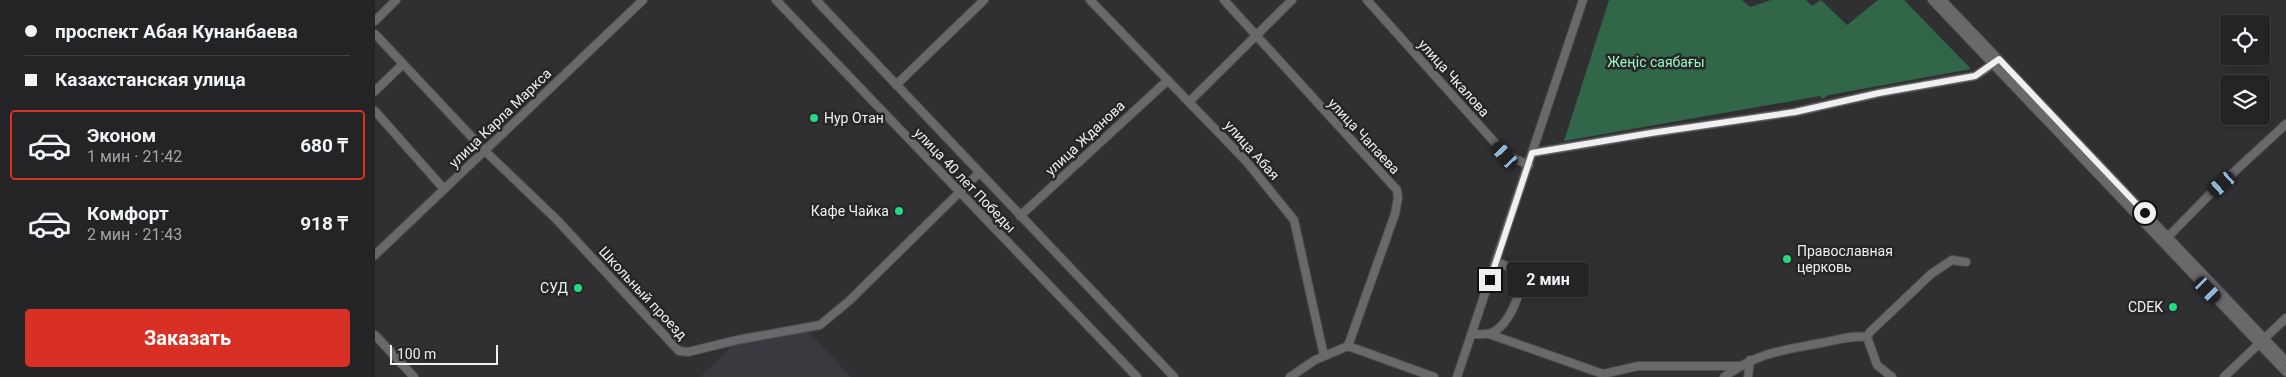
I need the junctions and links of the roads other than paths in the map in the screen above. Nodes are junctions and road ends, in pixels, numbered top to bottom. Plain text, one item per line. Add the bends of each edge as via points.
1 (396, 0) edge
2 (776, 0) edge
3 (816, 0) edge
4 (984, 0) edge
5 (1090, 0) edge
6 (1224, 0) edge
7 (1292, 0) edge
8 (1367, 0) edge
9 (1583, 0) edge
10 (1932, 0) edge
11 (1942, 0) edge
12 (640, 1) edge
13 (375, 20) edge
14 (375, 34) edge
15 (1257, 35) junction
16 (1996, 62) junction
17 (403, 64) junction
18 (1168, 80) junction
19 (896, 85) junction
20 (375, 91) edge
21 (1189, 102) junction
22 (375, 111) edge
23 (2286, 124) edge
24 (484, 150) junction
25 (1532, 153) junction
26 (1529, 164) junction
27 (979, 173) junction
28 (444, 189) junction
29 (959, 191) junction
30 (1020, 216) junction
31 (2165, 240) junction
32 (375, 255) edge
33 (1496, 261) junction
34 (1966, 262) dead end
35 (2286, 318) edge
36 (1472, 334) junction
37 (1489, 334) junction
38 (375, 335) edge
39 (1867, 336) junction
40 (2262, 341) junction
41 (1349, 346) junction
42 (1324, 356) junction
43 (1750, 360) junction
44 (2286, 361) edge
45 (1739, 366) junction
46 (2286, 372) edge
47 (414, 377) edge
48 (1137, 377) edge
49 (1175, 377) edge
50 (1290, 377) edge
51 (1434, 377) edge
52 (1457, 377) edge
53 (1724, 377) edge
54 (1748, 377) edge
55 (1892, 377) edge
56 (2224, 377) edge

1 - 13 street
2 - 29 street, улица 40 лет Победы
3 - 19 street, улица 40 лет Победы
4 - 19 street
5 - 18 street, улица Абая
6 - 15 street, улица Чапаева
7 - 15 street
8 - 26 street, улица Чкалова via 1505,155
9 - 25 street
10 - 16 street
11 - 16 street
12 - 24 street, улица Карла Маркса
14 - 17 street, Школьный проезд
15 - 21 street
15 - 41 street, улица Чапаева via 1397,190 1395,214
16 - 25 street via 1975,76 1795,112
16 - 31 street
17 - 20 street
17 - 24 street, Школьный проезд
18 - 21 street, улица Абая
18 - 30 street, улица Жданова
19 - 27 street, улица 40 лет Победы
21 - 42 street, улица Абая via 1246,160 1294,220
22 - 28 street
23 - 31 street
24 - 28 street, улица Карла Маркса
24 - 29 street, Школьный проезд via 557,220 679,351 687,352 820,325
25 - 26 street
26 - 33 street
27 - 29 street, Школьный проезд
27 - 30 street, улица 40 лет Победы
28 - 32 street, улица Карла Маркса
29 - 48 street, улица 40 лет Победы
30 - 49 street, улица 40 лет Победы
31 - 40 street
33 - 36 street
33 - 37 street via 1521,272 1522,279 1509,315 1500,328
34 - 39 street via 1952,260 1931,274
35 - 40 street
36 - 37 street
36 - 52 street
37 - 45 street via 1603,374 1638,366
38 - 47 street
39 - 43 street via 1849,336 1769,352
39 - 55 street via 1877,365
40 - 44 street
40 - 46 street
40 - 56 street
41 - 42 street
41 - 51 street
42 - 50 street
43 - 45 street
43 - 54 street
45 - 53 street

